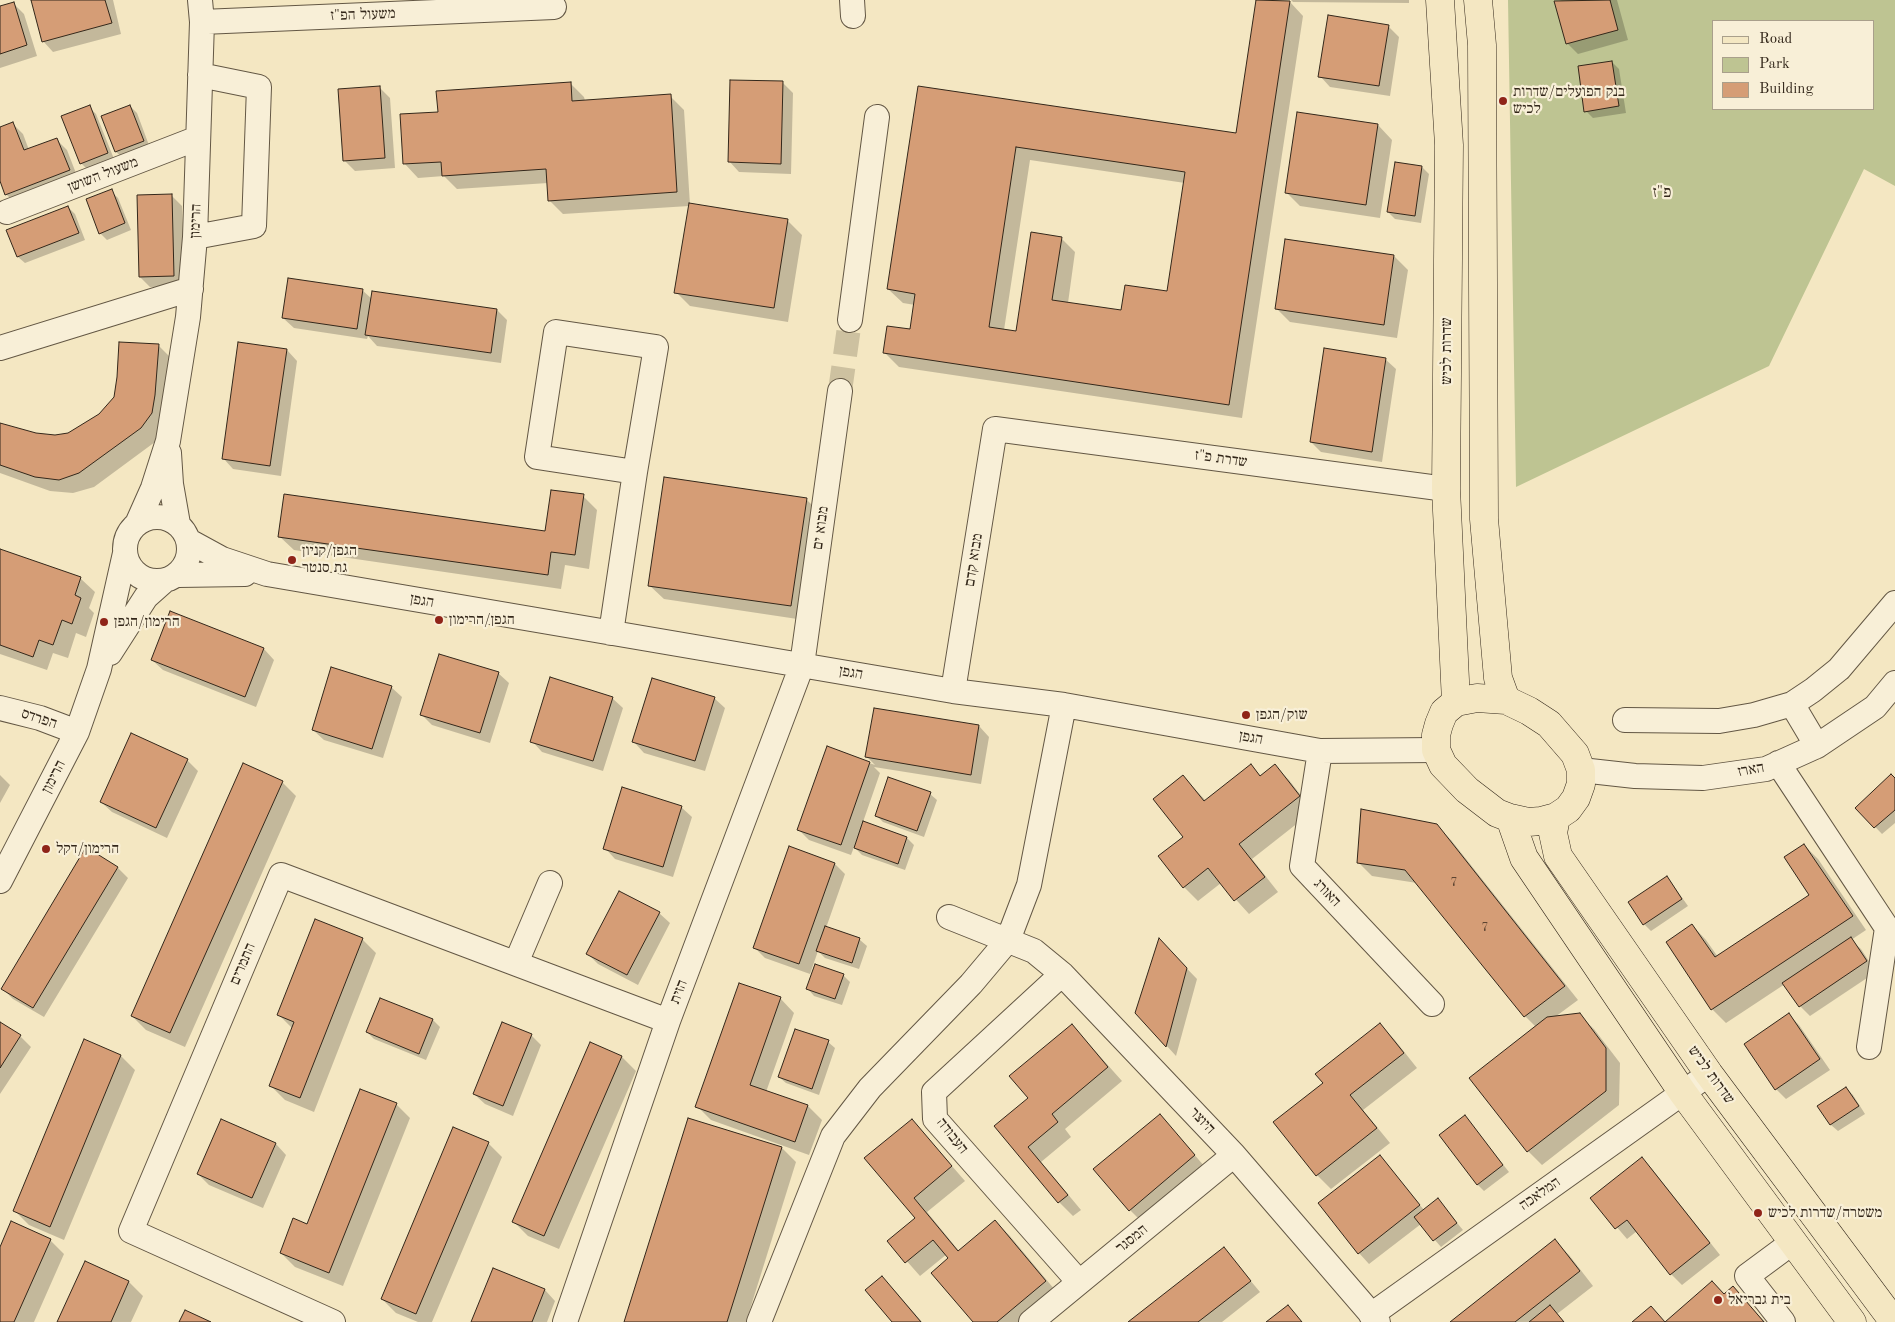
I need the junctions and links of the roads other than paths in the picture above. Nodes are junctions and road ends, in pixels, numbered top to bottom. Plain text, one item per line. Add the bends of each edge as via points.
1 (1440, 0) edge
2 (1478, 0) edge
3 (554, 7) dead end
4 (201, 11) edge
5 (200, 75) junction
6 (878, 117) dead end
7 (198, 138) junction
8 (7, 212) dead end
9 (195, 237) junction
10 (191, 289) junction
11 (850, 320) tunnel mouth
12 (0, 348) edge
13 (840, 391) tunnel mouth
14 (996, 429) joint
15 (168, 441) junction
16 (635, 472) junction
17 (1446, 489) junction
18 (137, 524) junction
19 (183, 533) junction
20 (125, 553) junction
21 (267, 574) junction
22 (171, 578) junction
23 (1895, 603) edge
24 (611, 633) junction
25 (802, 665) junction
26 (99, 669) junction
27 (1895, 683) edge
28 (953, 691) junction
29 (1506, 700) junction
30 (1456, 702) junction
31 (1792, 704) junction
32 (1064, 705) junction
33 (0, 708) edge
34 (1625, 720) dead end
35 (77, 732) junction
36 (1816, 746) junction
37 (1436, 750) junction
38 (1320, 751) junction
39 (1778, 764) junction
40 (1581, 770) junction
41 (1556, 817) junction
42 (1510, 818) junction
43 (0, 881) edge
44 (550, 883) dead end
45 (949, 917) dead end
46 (1008, 940) junction
47 (516, 964) junction
48 (1062, 974) junction
49 (1432, 1004) dead end
50 (668, 1021) junction
51 (1870, 1047) dead end
52 (1710, 1074) junction
53 (1683, 1093) junction
54 (1234, 1155) junction
55 (1793, 1242) junction
56 (1079, 1282) junction
57 (1374, 1318) edge
58 (333, 1322) edge
59 (565, 1322) edge
60 (759, 1322) edge
61 (1031, 1322) edge
62 (1783, 1322) edge
63 (1852, 1322) edge
64 (1894, 1322) edge

1 - 17 main road, שדרות לכיש via 1449,145
2 - 29 main road via 1482,45 1484,519 1498,678
3 - 4 street, משעול הפ"ז
4 - 5 street, הרימון
5 - 7 street, הרימון
5 - 9 street via 259,87 254,226
6 - 11 street
7 - 8 street, משעול השושן
7 - 9 street, הרימון
9 - 10 street, הרימון
10 - 12 street
10 - 15 street, הרימון
13 - 25 street, מבוא ים
14 - 17 street, שדרת פ"ז
14 - 28 street, מבוא קדם
15 - 18 street, הרימון
15 - 19 street, הרימון via 171,484
16 - 16 street via 537,456 556,332 656,347
16 - 24 street
17 - 30 main road, שדרות לכיש
18 - 19 street via 157,517 168,519
18 - 20 street via 127,537
19 - 21 street, הגפן via 222,559
19 - 22 street via 189,557 185,566
20 - 22 street via 131,569 139,576 153,582
20 - 26 street, הרימון
21 - 22 street, הגפן
21 - 24 street, הגפן
22 - 26 street, הרימון via 146,597
23 - 31 street via 1839,669
24 - 25 street, הגפן
25 - 28 street, הגפן
25 - 50 street, הזית
26 - 35 street, הרימון
27 - 36 street, הארז via 1875,707
28 - 32 street, הגפן
29 - 30 main road via 1477,698
29 - 40 main road via 1549,724 1575,754
30 - 37 main road via 1444,712 1436,736
31 - 34 street via 1754,716 1719,721
31 - 36 street
32 - 38 street, הגפן
32 - 46 street via 1029,886
33 - 35 street, הפרדס
35 - 43 street, הרימון
36 - 39 street, הארז
37 - 38 street, הגפן
37 - 42 main road via 1442,765 1466,790 1497,813
38 - 49 street, האורג via 1302,866
39 - 40 street, הארז via 1766,769 1703,778
39 - 51 street via 1887,928
40 - 41 main road via 1576,798
41 - 42 main road via 1542,822
41 - 52 main road, שדרות לכיש via 1553,833 1558,856
42 - 53 main road via 1524,858
44 - 47 street
45 - 46 street, היוצר
46 - 48 street, היוצר via 1034,951
46 - 60 street via 971,984 870,1088 833,1136
47 - 50 street, התמרים
47 - 58 street, התמרים via 281,875 131,1231
48 - 54 street, היוצר
48 - 56 street, העבודה via 934,1092 935,1119
50 - 59 street, הזית
52 - 53 street, המלאכה
52 - 64 main road, שדרות לכיש
53 - 55 main road
53 - 57 street, המלאכה
54 - 56 street, המסגר
54 - 57 street, היוצר
55 - 62 street via 1746,1276
55 - 63 main road
56 - 61 street, המסגר

